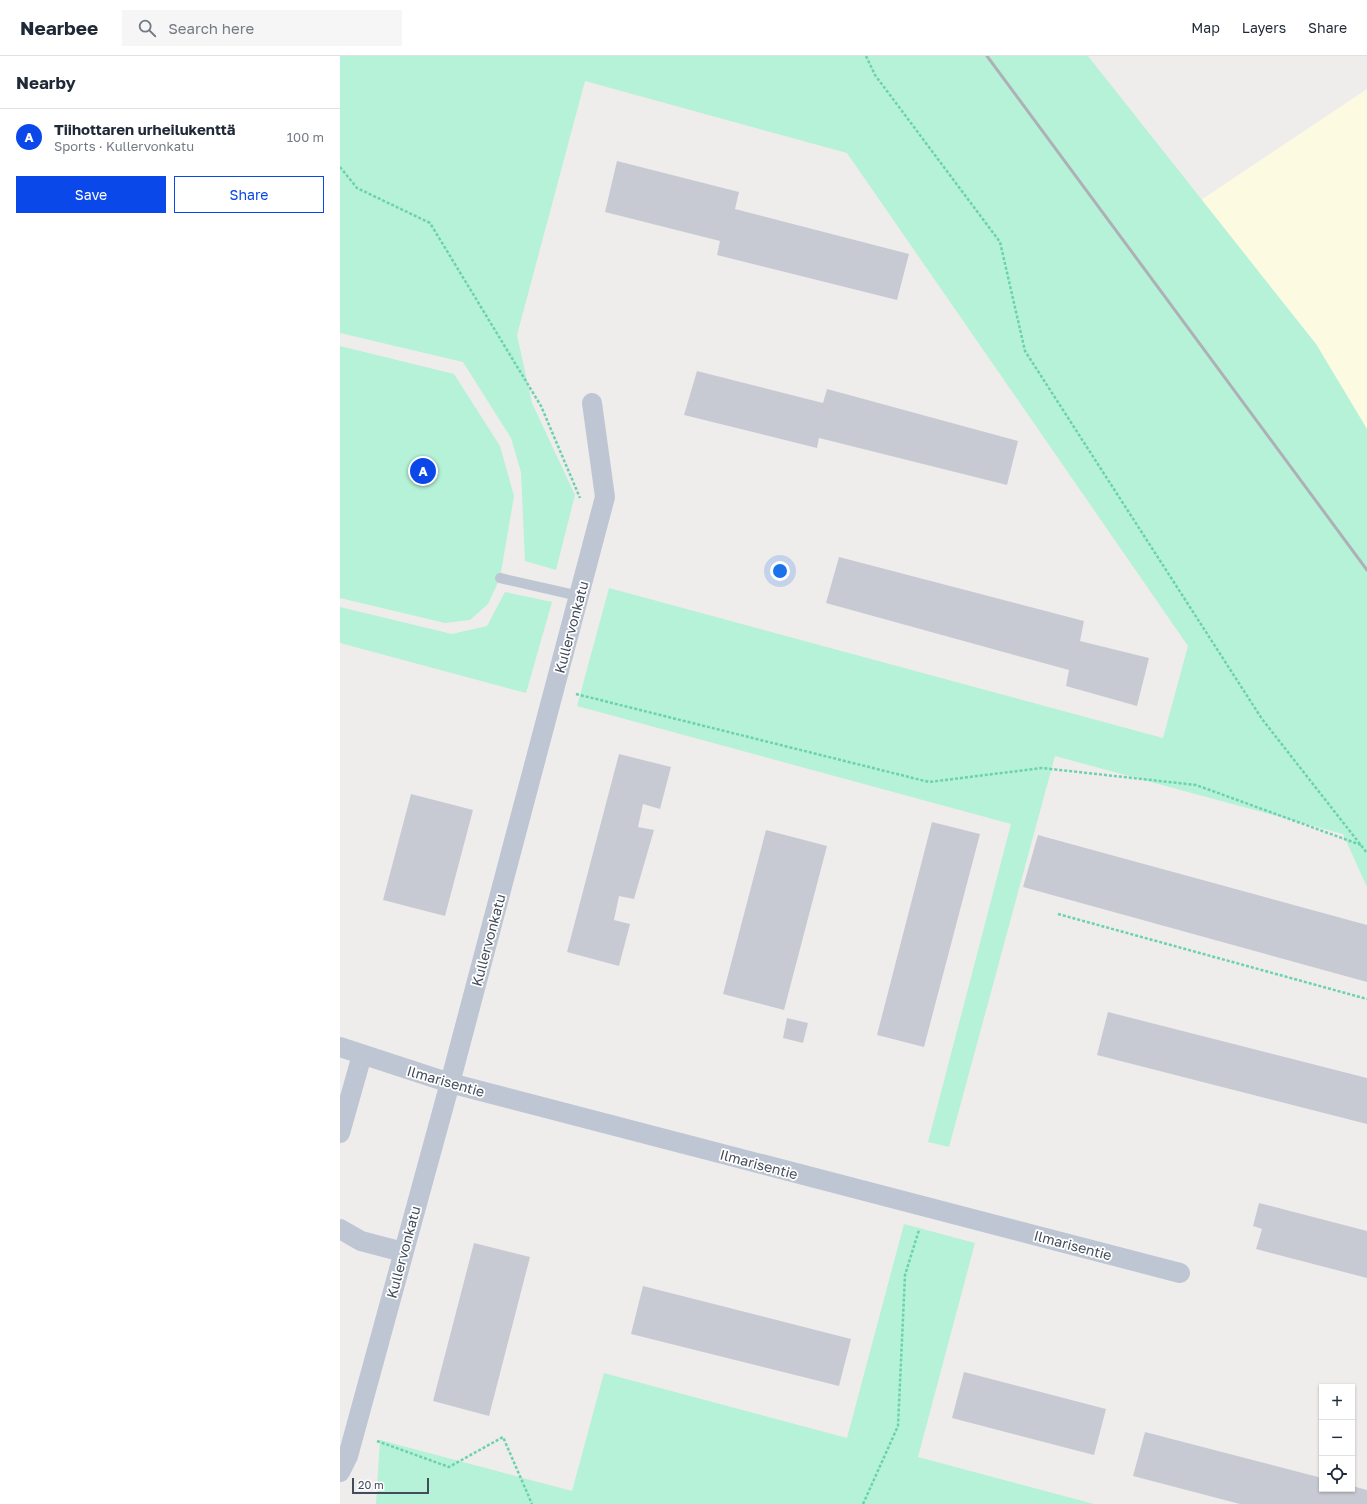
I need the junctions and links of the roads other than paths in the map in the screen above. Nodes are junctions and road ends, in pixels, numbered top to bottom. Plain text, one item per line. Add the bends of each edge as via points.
1 (592, 403) dead end
2 (500, 578) dead end
3 (579, 596) junction
4 (340, 1047) edge
5 (362, 1055) junction
6 (450, 1083) junction
7 (340, 1133) edge
8 (340, 1229) edge
9 (403, 1252) junction
10 (1180, 1272) dead end
11 (340, 1472) edge

1 - 3 street, Kullervonkatu via 605,497
2 - 3 lane
3 - 6 street, Kullervonkatu
4 - 5 street, Ilmarisentie
5 - 6 street, Ilmarisentie
5 - 7 street
6 - 9 street, Kullervonkatu
6 - 10 street, Ilmarisentie
8 - 9 street via 361,1240
9 - 11 street, Kullervonkatu via 348,1456

